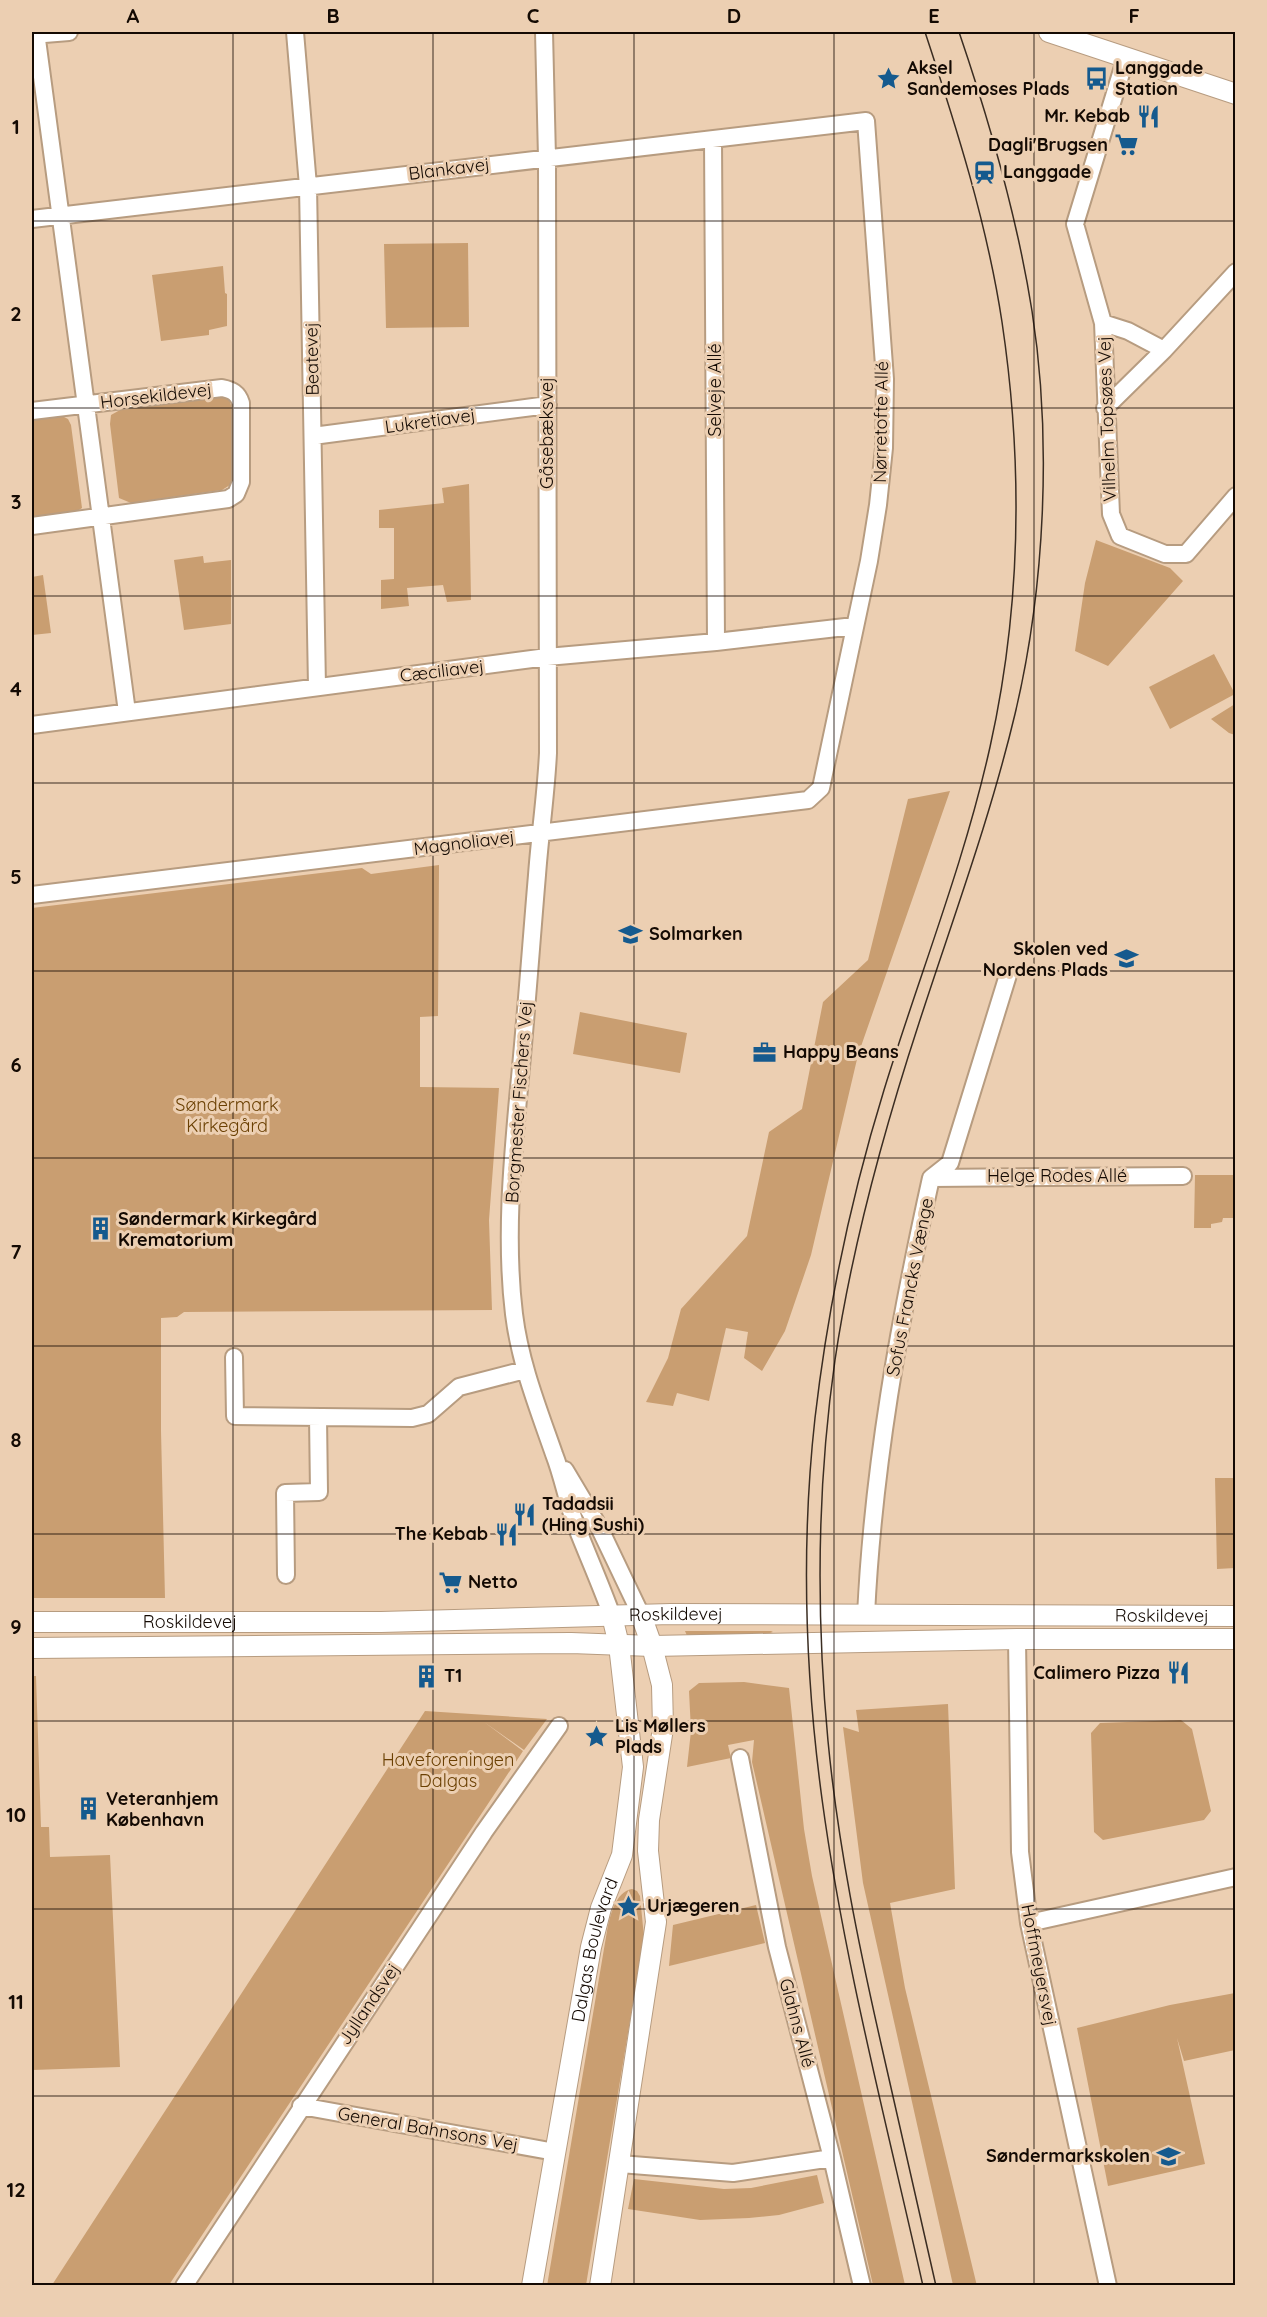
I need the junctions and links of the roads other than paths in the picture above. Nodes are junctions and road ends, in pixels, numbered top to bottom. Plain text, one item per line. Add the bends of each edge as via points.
1 (69, 32) edge
2 (295, 32) edge
3 (544, 32) edge
4 (1049, 32) edge
5 (35, 34) edge
6 (1126, 57) junction
7 (1236, 94) edge
8 (866, 121) joint
9 (713, 139) junction
10 (547, 158) junction
11 (308, 186) junction
12 (60, 216) junction
13 (32, 219) edge
14 (1236, 272) edge
15 (1103, 323) junction
16 (1164, 350) junction
17 (86, 405) junction
18 (548, 405) junction
19 (1105, 408) junction
20 (32, 411) edge
21 (313, 436) junction
22 (1236, 496) edge
23 (101, 517) junction
24 (32, 526) edge
25 (854, 627) junction
26 (716, 642) junction
27 (547, 657) junction
28 (317, 687) junction
29 (127, 712) junction
30 (835, 718) joint
31 (32, 725) edge
32 (542, 834) junction
33 (32, 895) edge
34 (1008, 975) dead end
35 (1183, 1176) dead end
36 (931, 1178) junction
37 (234, 1357) dead end
38 (525, 1370) junction
39 (318, 1417) junction
40 (555, 1456) junction
41 (286, 1575) dead end
42 (641, 1615) junction
43 (612, 1616) junction
44 (866, 1616) junction
45 (1236, 1616) edge
46 (32, 1622) edge
47 (117, 1623) junction
48 (1017, 1639) junction
49 (1236, 1639) edge
50 (865, 1642) junction
51 (619, 1645) junction
52 (652, 1646) junction
53 (32, 1648) edge
54 (117, 1648) junction
55 (559, 1726) dead end
56 (740, 1758) dead end
57 (1236, 1877) edge
58 (1029, 1923) junction
59 (301, 2106) junction
60 (555, 2152) junction
61 (832, 2158) junction
62 (620, 2164) junction
63 (184, 2286) edge
64 (532, 2286) edge
65 (600, 2286) edge
66 (862, 2286) edge
67 (1108, 2286) edge

1 - 5 street
2 - 11 street, Beatevej
3 - 10 street, Gåsebæksvej
4 - 6 street
5 - 12 street, Horsekildevej
6 - 7 street
6 - 15 street, Vilhelm Topsøes Vej via 1075,224
8 - 9 street, Blankavej
8 - 25 street, Nørretofte Allé via 885,379 884,448 873,539
9 - 10 street, Blankavej
9 - 26 street, Selveje Allé
10 - 11 street, Blankavej
10 - 18 street, Gåsebæksvej
11 - 12 street, Blankavej
11 - 21 street, Beatevej
12 - 13 street, Blankavej
12 - 17 street, Horsekildevej
14 - 16 street
15 - 16 street, Vilhelm Topsøes Vej
15 - 19 street, Vilhelm Topsøes Vej
16 - 19 street
17 - 20 street, Horsekildevej
17 - 23 street, Horsekildevej
17 - 23 street, Horsekildevej via 222,388 235,392 241,403 242,482 232,497
18 - 21 street, Lukretiavej
18 - 27 street, Gåsebæksvej
19 - 22 street, Vilhelm Topsøes Vej via 1112,514 1120,536 1165,554 1186,554
21 - 28 street, Beatevej
23 - 24 street, Horsekildevej
23 - 29 street, Horsekildevej
25 - 26 street, Cæciliavej
25 - 30 street, Nørretofte Allé
26 - 27 street, Cæciliavej
27 - 28 street, Cæciliavej
27 - 32 street, Gåsebæksvej via 548,753
28 - 29 street, Cæciliavej
29 - 31 street, Cæciliavej
30 - 32 street, Magnoliavej via 821,788 808,800
32 - 33 street, Magnoliavej
32 - 38 street, Borgmester Fischers Vej via 510,1226 514,1314
34 - 36 street, Sofus Francks Vænge via 950,1163
35 - 36 street, Helge Rodes Allé
36 - 44 street, Sofus Francks Vænge via 909,1273 885,1425
37 - 39 street via 235,1416
38 - 39 street via 459,1387 428,1414 412,1418
38 - 40 street, Borgmester Fischers Vej
39 - 41 street via 319,1492 285,1493
40 - 42 street, Borgmester Fischers Vej via 599,1527
40 - 43 street, Borgmester Fischers Vej via 575,1523
42 - 43 street, Roskildevej
42 - 44 street, Roskildevej
42 - 52 street, Dalgas Boulevard
43 - 47 street, Roskildevej
43 - 51 street, Dalgas Boulevard
44 - 45 street, Roskildevej
44 - 50 street
46 - 47 street, Roskildevej
47 - 54 street, Roskildevej
48 - 49 street, Roskildevej
48 - 50 street, Roskildevej
48 - 58 street, Hoffmeyersvej via 1020,1852
50 - 52 street, Roskildevej
51 - 52 street, Roskildevej
51 - 54 street, Roskildevej
51 - 60 street, Dalgas Boulevard via 633,1767 622,1855 591,1947
52 - 62 street, Dalgas Boulevard via 662,1685 663,1728 649,1820 648,1851 656,1922
53 - 54 street, Roskildevej
55 - 59 street, Jyllandsvej
56 - 61 street, Glahns Allé via 777,1947
57 - 58 street
58 - 67 street, Hoffmeyersvej
59 - 60 street, General Bahnsons Vej
59 - 63 street, Jyllandsvej
60 - 64 street, Dalgas Boulevard
61 - 62 street via 734,2174
61 - 66 street, Glahns Allé
62 - 65 street, Dalgas Boulevard

